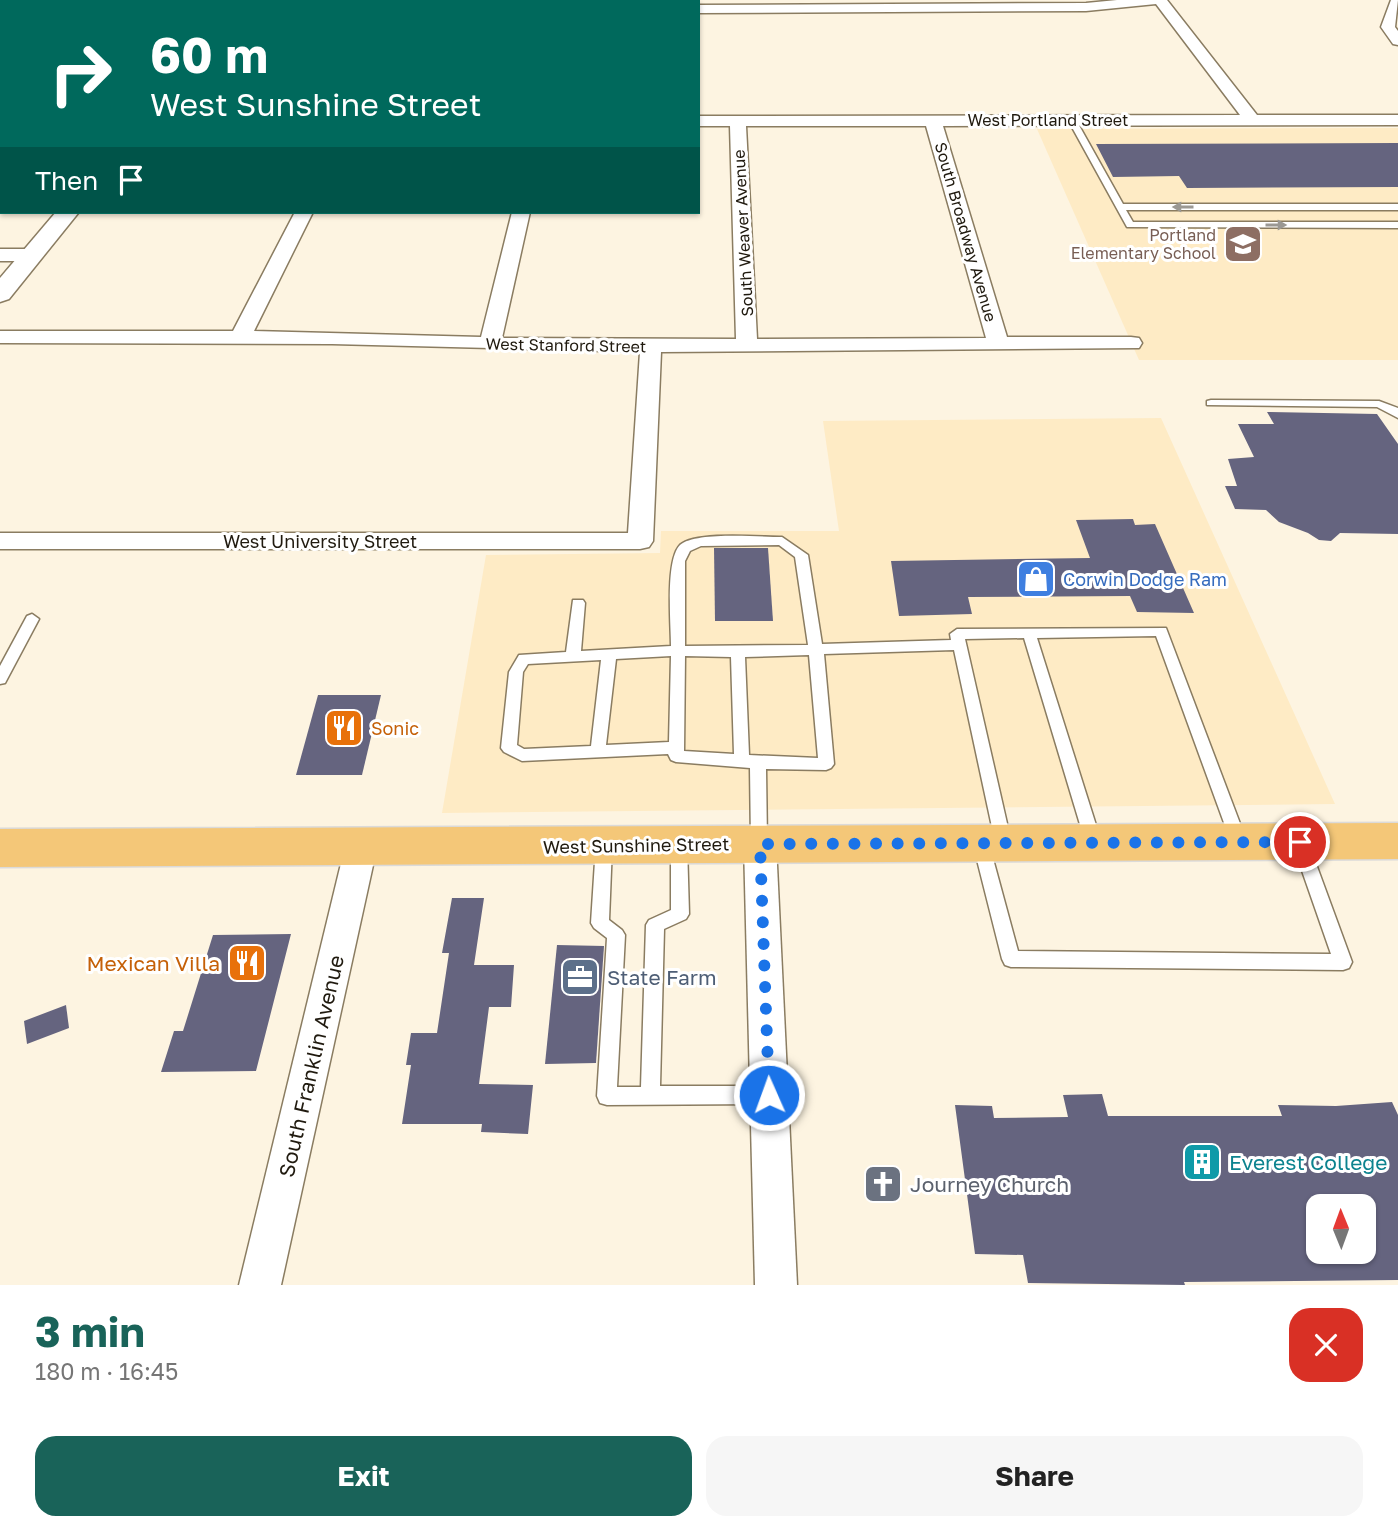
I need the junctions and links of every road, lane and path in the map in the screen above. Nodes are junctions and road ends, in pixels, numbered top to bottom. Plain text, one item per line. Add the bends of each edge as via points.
1 (1160, 0) edge
2 (1396, 0) edge
3 (797, 4) edge
4 (700, 9) edge
5 (1398, 41) edge
6 (933, 120) junction
7 (1072, 120) junction
8 (1252, 120) junction
9 (1398, 120) edge
10 (700, 121) edge
11 (737, 121) junction
12 (1120, 207) junction
13 (1398, 207) edge
14 (66, 214) edge
15 (303, 214) edge
16 (522, 214) edge
17 (1398, 225) edge
18 (0, 255) edge
19 (32, 256) junction
20 (0, 294) edge
21 (0, 337) edge
22 (240, 339) junction
23 (1132, 343) dead end
24 (490, 344) junction
25 (747, 344) junction
26 (998, 344) junction
27 (651, 346) junction
28 (1211, 403) dead end
29 (1398, 415) edge
30 (0, 541) edge
31 (578, 603) dead end
32 (32, 619) dead end
33 (1029, 633) junction
34 (959, 645) junction
35 (816, 649) junction
36 (678, 651) junction
37 (738, 652) junction
38 (608, 655) junction
39 (573, 657) junction
40 (0, 679) edge
41 (676, 748) junction
42 (598, 751) junction
43 (742, 760) junction
44 (758, 763) junction
45 (1398, 841) edge
46 (1094, 842) junction
47 (1239, 842) junction
48 (1300, 842) junction
49 (992, 843) junction
50 (760, 844) junction
51 (679, 845) junction
52 (604, 846) junction
53 (361, 847) junction
54 (0, 848) edge
55 (769, 1095) junction
56 (650, 1096) junction
57 (260, 1285) edge
58 (776, 1285) edge

1 - 3 street via 1086,7
1 - 8 street
2 - 5 street via 1388,27
3 - 4 street
6 - 7 street, West Portland Street
6 - 11 street, West Portland Street
6 - 26 street, South Broadway Avenue
7 - 8 street, West Portland Street
7 - 12 lane
8 - 9 street, West Portland Street
10 - 11 street, West Portland Street
11 - 25 street, South Weaver Avenue
13 -> 12 lane
12 -> 17 lane via 1130,225
14 - 19 street
15 - 22 street
16 - 24 street
18 - 19 street
19 - 20 street
21 - 22 street, West Stanford Street
22 - 24 street, West Stanford Street
23 - 26 street, West Stanford Street
24 - 27 street, West Stanford Street
25 - 26 street, West Stanford Street
25 - 27 street, West Stanford Street
27 - 30 street, West University Street via 640,541
28 - 29 lane via 1379,404
31 - 39 lane
32 - 40 lane
33 - 34 lane via 957,634
33 - 46 lane
33 - 47 lane via 1161,631
34 - 35 lane
34 - 49 lane
35 - 36 lane via 801,555 782,541 699,542 685,548 678,561
35 - 37 lane
35 - 44 lane via 826,764
36 - 37 lane
36 - 38 lane
36 - 41 lane
37 - 43 lane
38 - 39 lane
38 - 42 lane
39 - 42 lane via 524,659 516,672 509,748 523,755
41 - 42 lane
41 - 43 lane via 676,756
43 - 44 lane
44 - 50 lane
45 - 48 main road, West Sunshine Street
46 - 47 main road, West Sunshine Street
46 - 49 main road, West Sunshine Street
47 - 48 main road, West Sunshine Street
48 - 49 lane via 1343,962 1011,959
49 - 50 main road, West Sunshine Street
50 - 51 main road, West Sunshine Street
50 - 55 street
51 - 52 main road, West Sunshine Street
51 - 56 lane via 680,914 656,925
52 - 53 main road, West Sunshine Street
52 - 56 lane via 600,923 616,934 607,1096
53 - 54 main road, West Sunshine Street
53 - 57 street, South Franklin Avenue
55 - 56 lane
55 - 58 street

